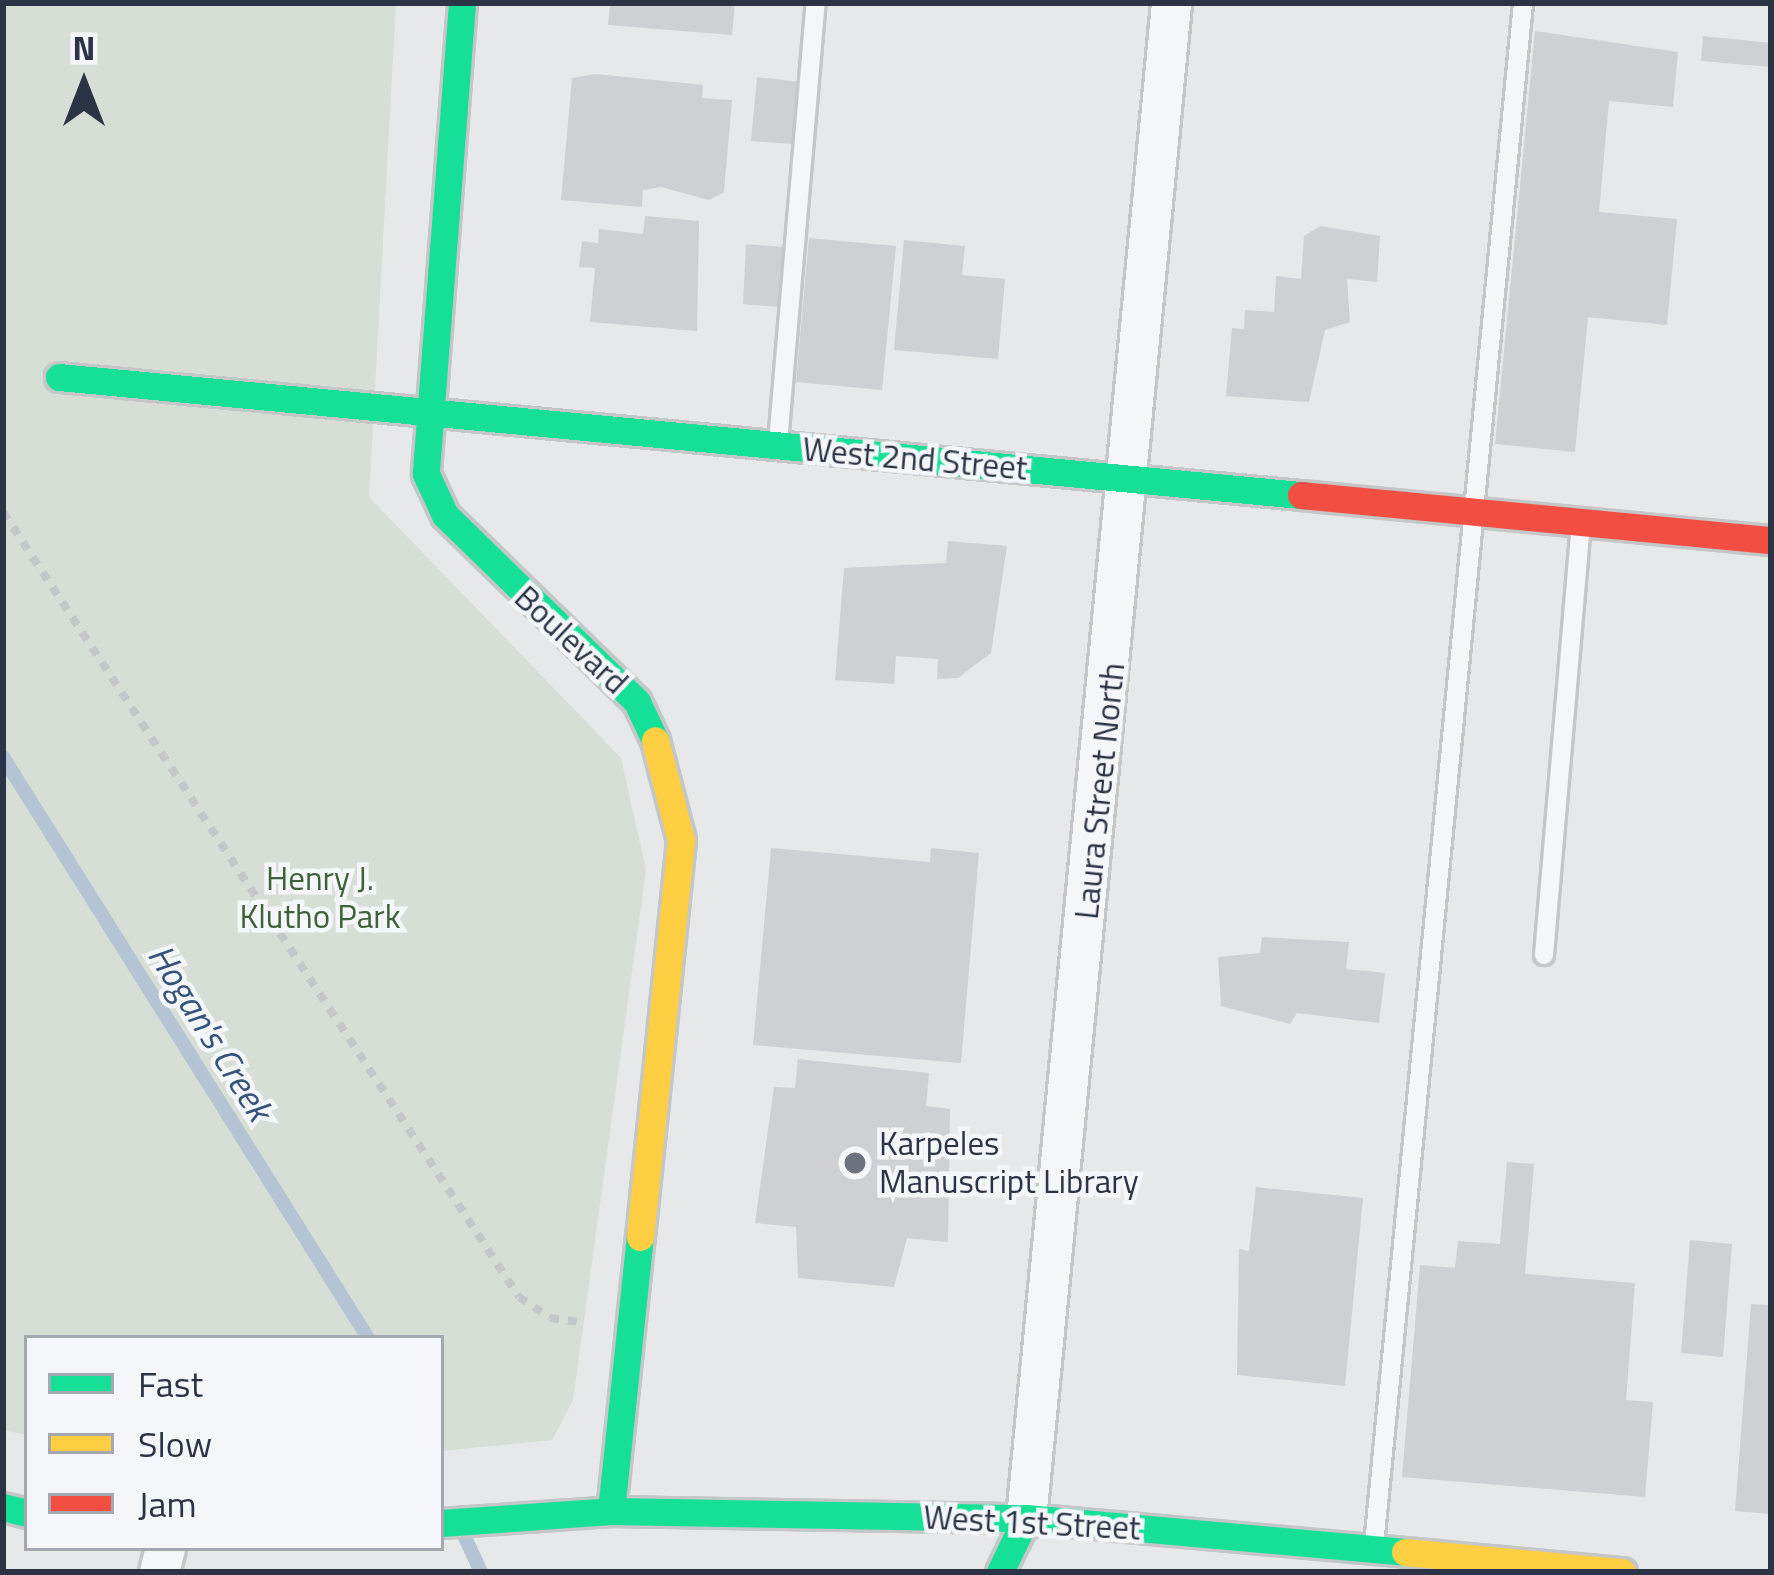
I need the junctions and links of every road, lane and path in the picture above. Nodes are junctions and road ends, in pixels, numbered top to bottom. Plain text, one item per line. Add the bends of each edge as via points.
1 (463, 3) edge
2 (816, 3) edge
3 (1171, 3) edge
4 (1523, 3) edge
5 (58, 377) dead end
6 (425, 414) junction
7 (778, 446) junction
8 (1130, 479) junction
9 (3, 512) edge
10 (1473, 512) junction
11 (1582, 522) junction
12 (1771, 540) edge
13 (1544, 955) dead end
14 (588, 1323) dead end
15 (611, 1511) junction
16 (1026, 1518) junction
17 (444, 1522) edge
18 (1374, 1549) junction
19 (1541, 1568) edge
20 (1000, 1572) edge
21 (1622, 1572) edge

1 - 6 street, Boulevard
2 - 7 lane
3 - 8 street, Laura Street North
4 - 10 lane
5 - 6 street, West 2nd Street
6 - 7 street, West 2nd Street
6 - 15 street, Boulevard via 426,474 445,515 637,702 672,776 677,914
7 - 8 street, West 2nd Street
8 - 10 street, West 2nd Street
8 - 16 street, Laura Street North
9 - 14 path via 519,1297 550,1318
10 - 11 street, West 2nd Street
10 - 18 lane
11 - 12 street, West 2nd Street
11 - 13 lane
15 - 16 street, West 1st Street
15 - 17 street, West 1st Street
16 - 18 street, West 1st Street
16 - 20 street, Laura Street North
18 - 19 street, West 1st Street
19 - 21 street, West 1st Street

